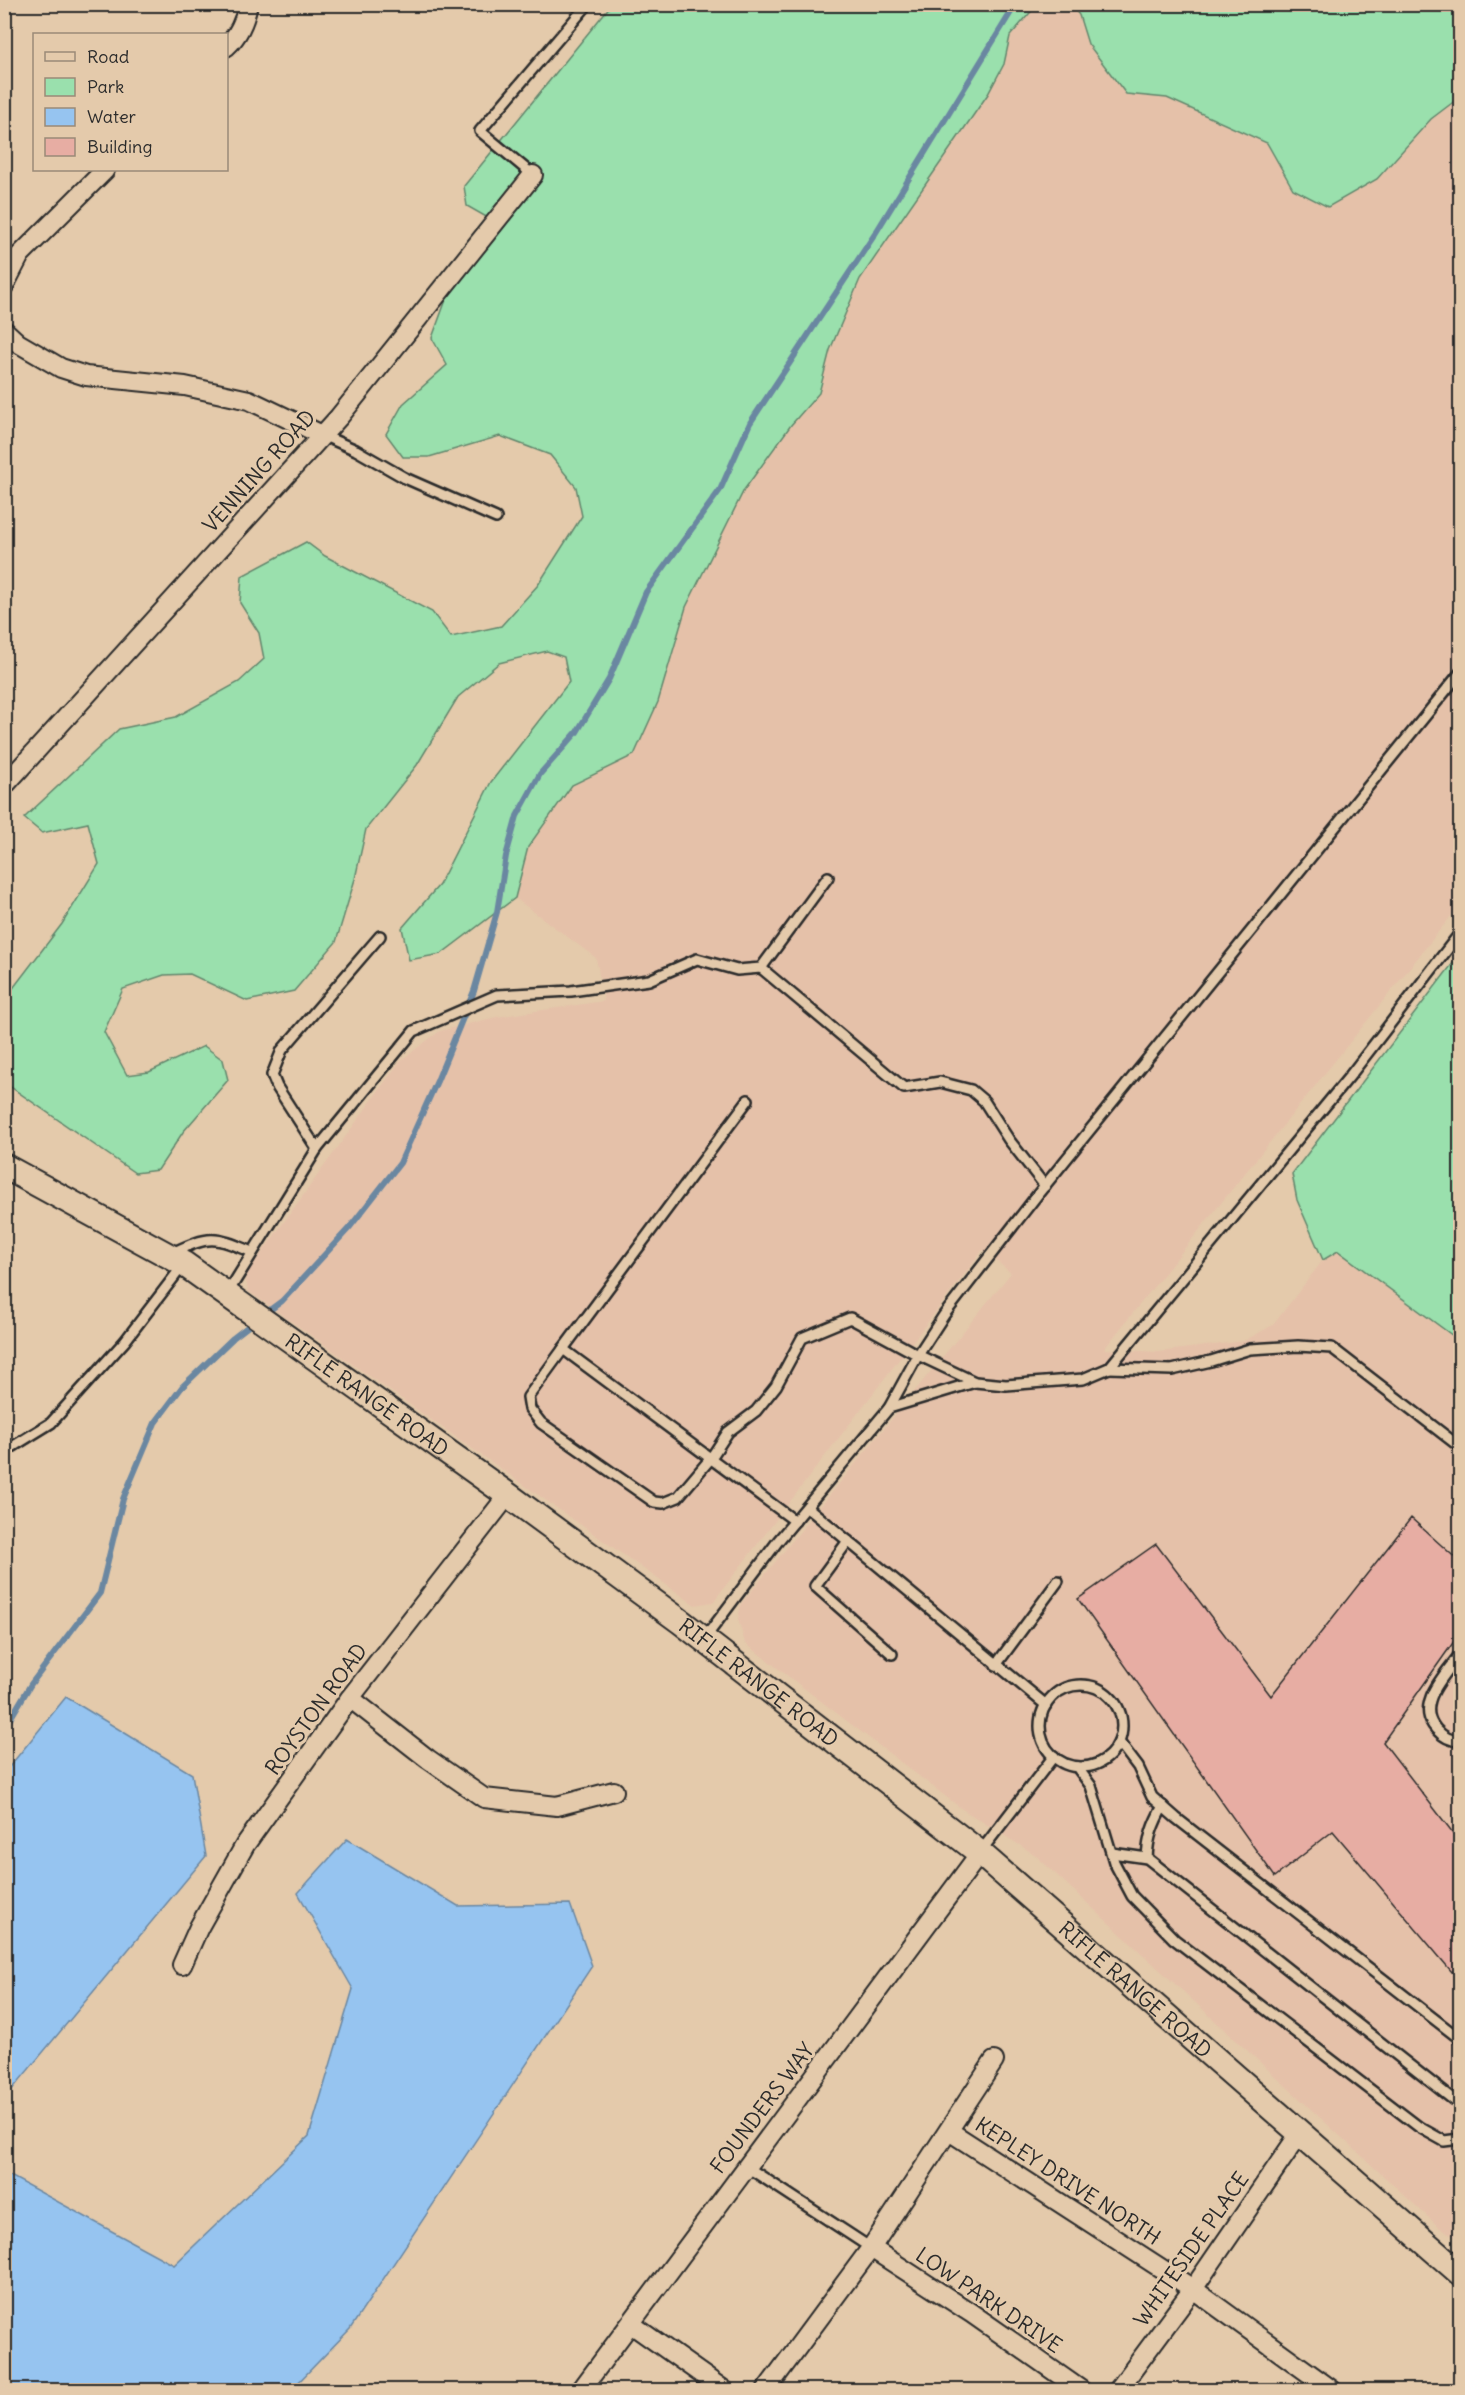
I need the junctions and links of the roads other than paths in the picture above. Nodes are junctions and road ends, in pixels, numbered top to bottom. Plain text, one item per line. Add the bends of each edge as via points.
1 (248, 4) edge
2 (588, 4) edge
3 (228, 45) edge
4 (104, 171) edge
5 (533, 175) joint
6 (4, 286) edge
7 (4, 330) edge
8 (322, 435) junction
9 (496, 518) dead end
10 (1461, 673) edge
11 (4, 786) edge
12 (828, 877) dead end
13 (1461, 933) edge
14 (380, 936) dead end
15 (761, 968) junction
16 (748, 1100) dead end
17 (317, 1149) junction
18 (4, 1166) edge
19 (1044, 1186) junction
20 (252, 1252) junction
21 (176, 1260) junction
22 (227, 1294) junction
23 (563, 1349) junction
24 (918, 1355) junction
25 (1109, 1368) junction
26 (975, 1383) junction
27 (889, 1408) junction
28 (1461, 1447) edge
29 (4, 1452) edge
30 (711, 1458) junction
31 (508, 1495) junction
32 (807, 1507) junction
33 (795, 1521) junction
34 (848, 1541) junction
35 (1058, 1581) dead end
36 (704, 1640) junction
37 (1461, 1653) edge
38 (892, 1654) dead end
39 (996, 1665) junction
40 (350, 1698) junction
41 (1046, 1705) junction
42 (1461, 1741) edge
43 (1119, 1742) junction
44 (1054, 1756) junction
45 (1077, 1767) junction
46 (614, 1791) dead end
47 (1163, 1806) junction
48 (980, 1853) junction
49 (1112, 1853) junction
50 (1147, 1858) junction
51 (182, 1965) dead end
52 (1461, 2039) edge
53 (994, 2061) dead end
54 (1461, 2105) edge
55 (949, 2131) junction
56 (1300, 2133) junction
57 (1461, 2139) edge
58 (747, 2167) junction
59 (871, 2248) junction
60 (1461, 2272) edge
61 (1192, 2289) junction
62 (631, 2324) junction
63 (581, 2391) edge
64 (724, 2391) edge
65 (766, 2391) edge
66 (1081, 2391) edge
67 (1118, 2391) edge
68 (1332, 2391) edge

1 - 3 street via 242,26
2 - 5 lane via 480,131
4 - 6 street via 20,255
5 - 8 street, VENNING ROAD
7 - 8 street via 18,343 62,368 86,376 185,386 249,399
8 - 9 lane via 405,478
8 - 11 street, VENNING ROAD
10 - 19 lane
12 - 15 lane
13 - 25 lane via 1349,1077
14 - 17 lane via 282,1050 272,1075
15 - 17 lane via 737,970 697,959 649,980 571,991 497,995 414,1031
15 - 19 lane via 904,1088 940,1082 971,1090 984,1101
16 - 23 lane
17 - 20 lane
18 - 21 main road, RIFLE RANGE ROAD
19 - 24 lane
20 - 21 lane via 218,1238 195,1242
20 - 22 lane
21 - 22 main road, RIFLE RANGE ROAD
21 - 29 lane via 124,1341 51,1423
22 - 31 main road, RIFLE RANGE ROAD
23 - 30 lane
23 - 30 lane via 528,1397 541,1423 654,1502 678,1497
24 - 26 lane
24 - 27 lane
24 - 30 lane via 850,1318 802,1338 776,1386 756,1410 728,1432
25 - 26 lane via 1083,1379 1006,1385
25 - 28 lane via 1172,1370 1250,1349 1332,1348
26 - 27 lane
27 - 32 lane
30 - 33 lane
31 - 36 main road, RIFLE RANGE ROAD
31 - 40 street, ROYSTON ROAD
32 - 33 lane
32 - 34 lane
33 - 36 lane
34 - 38 lane via 815,1587
34 - 39 lane
35 - 39 lane
36 - 48 main road, RIFLE RANGE ROAD
37 - 42 lane via 1433,1691 1428,1707 1431,1723 1443,1737
39 - 41 lane
40 - 46 street via 484,1798 557,1806
40 - 51 street, ROYSTON ROAD via 245,1845
41 - 43 lane via 1054,1694 1080,1684 1106,1693 1121,1716
41 - 44 lane via 1041,1732
43 - 45 lane via 1102,1761
43 - 47 lane via 1138,1767 1152,1797
44 - 45 lane
44 - 48 lane
45 - 49 lane via 1091,1786
47 - 50 lane via 1152,1825
47 - 52 lane
48 - 56 main road, RIFLE RANGE ROAD
48 - 58 street, FOUNDERS WAY
49 - 50 lane
49 - 57 lane via 1132,1896 1174,1939 1419,2127 1444,2141
50 - 54 lane
53 - 55 street
55 - 59 street
55 - 61 street, KEPLEY DRIVE NORTH
56 - 60 main road, RIFLE RANGE ROAD
56 - 61 street, WHITESIDE PLACE
58 - 59 lane
58 - 62 street, FOUNDERS WAY
59 - 65 street
59 - 66 street, LOW PARK DRIVE
61 - 67 street, WHITESIDE PLACE
61 - 68 street, KEPLEY DRIVE NORTH
62 - 63 street, FOUNDERS WAY
62 - 64 street

